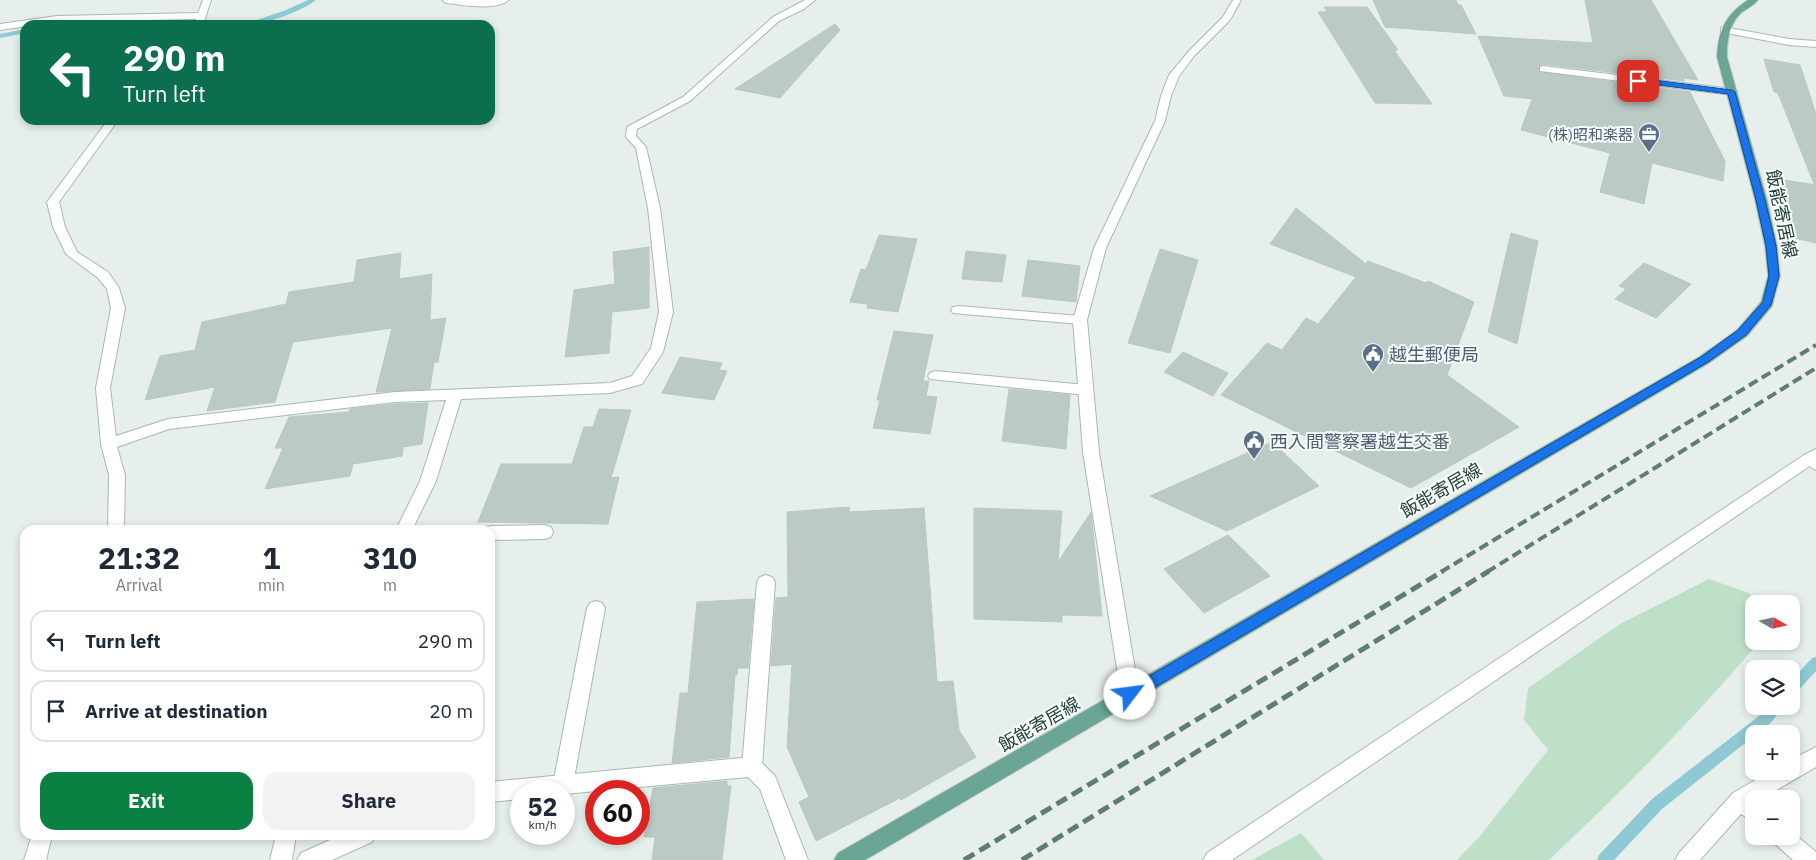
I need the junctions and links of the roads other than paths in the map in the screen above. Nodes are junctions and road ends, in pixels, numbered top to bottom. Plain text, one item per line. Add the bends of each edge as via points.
1 (207, 0) edge
2 (446, 0) edge
3 (505, 0) edge
4 (811, 0) edge
5 (1237, 0) edge
6 (1754, 0) edge
7 (203, 16) junction
8 (46, 20) edge
9 (201, 20) edge
10 (20, 24) edge
11 (0, 28) edge
12 (1724, 30) junction
13 (1816, 44) edge
14 (1544, 69) dead end
15 (1732, 92) junction
16 (109, 125) edge
17 (958, 310) dead end
18 (1080, 320) junction
19 (935, 376) dead end
20 (1086, 390) junction
21 (455, 395) junction
22 (109, 444) junction
23 (1814, 459) edge
24 (116, 525) edge
25 (406, 525) edge
26 (545, 532) dead end
27 (495, 533) edge
28 (766, 582) dead end
29 (596, 608) dead end
30 (1130, 694) junction
31 (1816, 756) edge
32 (1800, 766) edge
33 (752, 767) junction
34 (564, 780) edge
35 (1780, 780) edge
36 (575, 783) edge
37 (510, 790) edge
38 (1767, 790) edge
39 (495, 791) edge
40 (1745, 808) edge
41 (41, 840) edge
42 (285, 840) edge
43 (354, 840) edge
44 (1792, 845) edge
45 (35, 860) edge
46 (281, 860) edge
47 (308, 860) edge
48 (797, 860) edge
49 (845, 860) edge
50 (1214, 860) edge
51 (1686, 860) edge
52 (1808, 860) edge

1 - 7 street
2 - 3 street via 479,4
4 - 21 street via 776,19 693,96 632,128 631,137 641,147 654,208 666,312 658,349 637,380 610,388
5 - 18 street via 1227,18 1174,75 1160,121 1100,248
6 - 12 main road via 1742,8
7 - 8 street
7 - 9 street
10 - 11 street
12 - 13 street
12 - 15 main road, 飯能寄居線 via 1722,57
14 - 15 street
15 - 30 main road, 飯能寄居線 via 1761,200 1774,276 1767,303 1742,333 1704,360
16 - 22 street via 53,202 59,227 72,254 102,275 114,288 118,308 103,388
17 - 18 street
18 - 20 street
19 - 20 street
20 - 30 street via 1091,452
21 - 22 street via 395,397 168,424
21 - 25 street via 428,481
22 - 24 street via 117,474
23 - 50 street
26 - 27 street
28 - 33 street
29 - 34 street
30 - 49 main road, 飯能寄居線
31 - 32 street
33 - 36 street
33 - 48 street via 768,783
35 - 38 street
37 - 39 street
40 - 51 street
41 - 45 street
42 - 46 street
43 - 47 street
44 - 52 street

